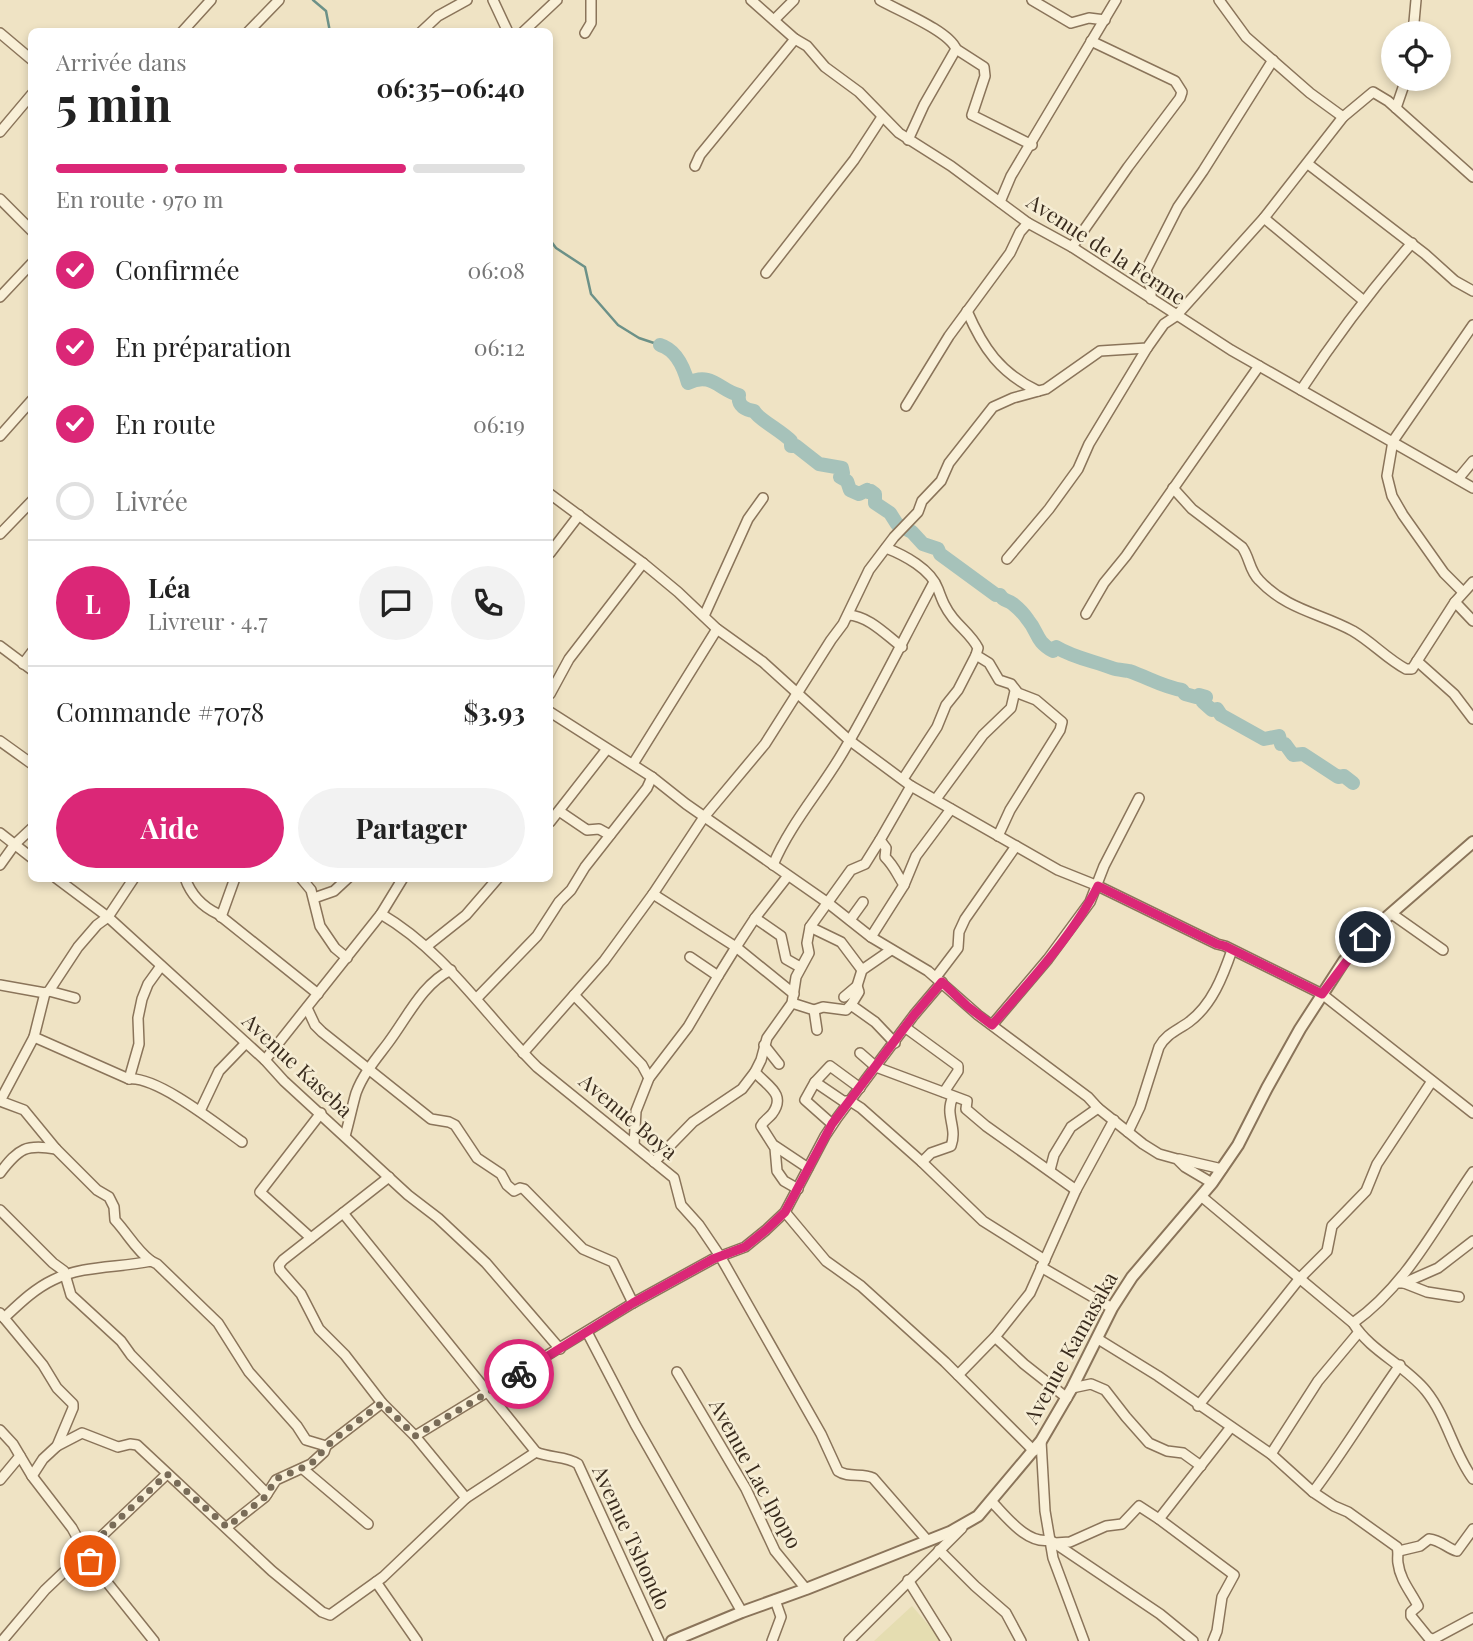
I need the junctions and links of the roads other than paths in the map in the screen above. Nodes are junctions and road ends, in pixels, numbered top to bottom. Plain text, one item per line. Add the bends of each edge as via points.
1 (211, 0) edge
2 (279, 0) edge
3 (467, 0) edge
4 (493, 0) edge
5 (556, 0) edge
6 (591, 0) edge
7 (751, 0) edge
8 (794, 0) edge
9 (880, 0) edge
10 (1032, 0) edge
11 (1116, 0) edge
12 (1219, 0) edge
13 (1416, 0) edge
14 (774, 20) junction
15 (1105, 20) junction
16 (1414, 21) edge
17 (186, 28) edge
18 (252, 28) edge
19 (425, 28) edge
20 (506, 28) edge
21 (527, 28) edge
22 (0, 33) edge
23 (584, 33) dead end
24 (796, 39) junction
25 (1091, 41) junction
26 (956, 48) junction
27 (28, 57) edge
28 (1273, 60) junction
29 (1402, 91) edge
30 (28, 99) edge
31 (1396, 108) junction
32 (882, 117) junction
33 (1343, 117) junction
34 (0, 132) edge
35 (908, 140) junction
36 (1032, 145) junction
37 (1308, 164) junction
38 (695, 166) dead end
39 (1473, 177) edge
40 (0, 199) edge
41 (1000, 201) junction
42 (1264, 218) junction
43 (1028, 223) junction
44 (28, 227) edge
45 (1412, 243) junction
46 (1072, 247) junction
47 (28, 267) edge
48 (766, 273) dead end
49 (1473, 291) edge
50 (0, 297) edge
51 (1151, 299) junction
52 (1364, 301) junction
53 (967, 311) junction
54 (1176, 316) junction
55 (1473, 325) edge
56 (1147, 348) junction
57 (1259, 366) junction
58 (1038, 390) junction
59 (1301, 390) junction
60 (28, 404) edge
61 (906, 406) dead end
62 (0, 436) edge
63 (1393, 442) junction
64 (1473, 461) edge
65 (1458, 480) junction
66 (1173, 488) junction
67 (1473, 488) edge
68 (553, 496) edge
69 (763, 498) dead end
70 (28, 505) edge
71 (579, 515) junction
72 (0, 534) edge
73 (886, 548) junction
74 (553, 549) edge
75 (1007, 559) dead end
76 (643, 563) junction
77 (934, 582) junction
78 (1473, 582) edge
79 (1462, 592) junction
80 (1455, 602) junction
81 (1086, 614) dead end
82 (848, 615) junction
83 (704, 617) junction
84 (1473, 621) edge
85 (717, 629) junction
86 (0, 646) edge
87 (902, 647) junction
88 (976, 655) junction
89 (28, 657) edge
90 (1417, 661) junction
91 (23, 664) junction
92 (28, 667) edge
93 (553, 689) edge
94 (1015, 691) junction
95 (796, 694) junction
96 (553, 714) edge
97 (1473, 719) edge
98 (849, 740) junction
99 (0, 741) edge
100 (607, 749) junction
101 (28, 761) edge
102 (633, 764) junction
103 (652, 777) junction
104 (903, 779) junction
105 (911, 786) junction
106 (1139, 798) dead end
107 (936, 799) junction
108 (951, 809) junction
109 (559, 811) junction
110 (704, 817) junction
111 (553, 818) edge
112 (28, 832) edge
113 (0, 833) edge
114 (610, 835) junction
115 (998, 836) junction
116 (880, 840) junction
117 (1473, 842) edge
118 (15, 844) junction
119 (1016, 846) junction
120 (28, 855) edge
121 (0, 865) edge
122 (773, 865) junction
123 (788, 877) junction
124 (61, 882) edge
125 (131, 882) edge
126 (187, 882) edge
127 (234, 882) edge
128 (304, 882) edge
129 (344, 882) edge
130 (401, 882) edge
131 (495, 882) edge
132 (904, 885) junction
133 (1098, 886) junction
134 (653, 894) junction
135 (314, 898) junction
136 (863, 902) dead end
137 (828, 903) junction
138 (381, 914) junction
139 (1392, 914) junction
140 (108, 917) junction
141 (221, 917) junction
142 (755, 918) junction
143 (850, 920) junction
144 (810, 928) junction
145 (871, 937) junction
146 (427, 946) junction
147 (736, 947) junction
148 (891, 950) junction
149 (1232, 950) junction
150 (1443, 950) dead end
151 (690, 957) dead end
152 (347, 958) junction
153 (161, 966) junction
154 (800, 967) junction
155 (451, 970) junction
156 (862, 970) junction
157 (718, 976) junction
158 (939, 980) junction
159 (0, 985) edge
160 (857, 986) junction
161 (47, 992) junction
162 (318, 994) junction
163 (1322, 994) junction
164 (574, 995) junction
165 (844, 997) dead end
166 (75, 998) dead end
167 (477, 998) junction
168 (793, 998) junction
169 (851, 1005) junction
170 (307, 1008) junction
171 (814, 1010) junction
172 (992, 1025) junction
173 (906, 1028) junction
174 (817, 1030) dead end
175 (34, 1037) junction
176 (246, 1043) junction
177 (895, 1043) junction
178 (764, 1045) junction
179 (523, 1052) junction
180 (860, 1053) dead end
181 (265, 1060) junction
182 (779, 1064) dead end
183 (876, 1067) junction
184 (367, 1069) junction
185 (755, 1072) junction
186 (129, 1079) junction
187 (649, 1079) junction
188 (1432, 1081) junction
189 (815, 1082) junction
190 (855, 1094) junction
191 (948, 1095) junction
192 (1098, 1108) junction
193 (200, 1111) junction
194 (321, 1112) junction
195 (1473, 1113) edge
196 (1114, 1121) junction
197 (832, 1124) junction
198 (1128, 1132) junction
199 (345, 1136) junction
200 (242, 1142) dead end
201 (634, 1145) junction
202 (774, 1145) junction
203 (56, 1149) junction
204 (1177, 1159) junction
205 (654, 1162) junction
206 (922, 1163) junction
207 (808, 1168) junction
208 (1222, 1169) junction
209 (1050, 1171) junction
210 (1473, 1172) edge
211 (0, 1173) edge
212 (389, 1177) junction
213 (1212, 1183) junction
214 (798, 1189) junction
215 (1076, 1190) junction
216 (1201, 1196) junction
217 (0, 1210) edge
218 (785, 1212) junction
219 (343, 1213) junction
220 (311, 1238) junction
221 (1473, 1241) edge
222 (720, 1256) junction
223 (151, 1262) junction
224 (1043, 1263) junction
225 (66, 1274) junction
226 (1300, 1279) junction
227 (1401, 1283) junction
228 (1459, 1297) dead end
229 (633, 1303) junction
230 (1112, 1308) junction
231 (2, 1315) edge
232 (1356, 1328) junction
233 (587, 1332) junction
234 (995, 1337) junction
235 (1098, 1339) junction
236 (560, 1349) junction
237 (1400, 1365) junction
238 (677, 1372) dead end
239 (958, 1375) junction
240 (486, 1393) junction
241 (1070, 1393) junction
242 (382, 1403) junction
243 (1198, 1406) junction
244 (69, 1419) junction
245 (1231, 1427) junction
246 (0, 1430) edge
247 (82, 1433) junction
248 (415, 1436) junction
249 (1041, 1441) junction
250 (58, 1446) junction
251 (326, 1446) junction
252 (1034, 1451) junction
253 (536, 1452) junction
254 (1270, 1454) junction
255 (20, 1456) junction
256 (1201, 1466) junction
257 (303, 1469) junction
258 (167, 1474) junction
259 (32, 1476) junction
260 (1473, 1479) edge
261 (0, 1480) edge
262 (1313, 1492) junction
263 (267, 1494) junction
264 (466, 1497) junction
265 (991, 1501) junction
266 (1159, 1519) junction
267 (368, 1524) dead end
268 (966, 1524) junction
269 (227, 1527) junction
270 (1473, 1529) edge
271 (927, 1540) junction
272 (1053, 1541) junction
273 (939, 1550) junction
274 (1399, 1551) junction
275 (84, 1552) junction
276 (908, 1580) junction
277 (376, 1582) junction
278 (806, 1589) junction
279 (775, 1600) junction
280 (742, 1612) junction
281 (1473, 1618) edge
282 (4, 1637) edge
283 (1185, 1640) edge
284 (154, 1641) edge
285 (417, 1641) edge
286 (659, 1641) edge
287 (672, 1641) edge
288 (772, 1641) edge
289 (849, 1641) edge
290 (946, 1641) edge
291 (1021, 1641) edge
292 (1084, 1641) edge
293 (1213, 1641) edge
294 (1432, 1641) edge

1 - 17 street
2 - 18 street
3 - 19 street
4 - 20 street
5 - 21 street
6 - 23 street via 591,23
7 - 14 street, Avenue de la Ferme
8 - 14 street
9 - 26 street via 940,30
10 - 15 street via 1071,23
11 - 15 street
12 - 28 street via 1246,37
13 - 16 street
14 - 24 street, Avenue de la Ferme
15 - 25 street
22 - 27 street
24 - 32 street, Avenue de la Ferme
24 - 38 street
25 - 36 street
25 - 46 street via 1169,77 1181,92
26 - 35 street
26 - 36 street via 984,67 972,114
28 - 33 street
28 - 51 street via 1175,211 1146,270
29 - 31 street
30 - 34 street
31 - 33 street via 1373,92
31 - 39 street
32 - 35 street, Avenue de la Ferme
32 - 48 street
33 - 37 street
35 - 41 street, Avenue de la Ferme
36 - 41 street
37 - 42 street
37 - 45 street
40 - 44 street
41 - 43 street, Avenue de la Ferme
42 - 52 street
42 - 54 street
43 - 46 street, Avenue de la Ferme
43 - 53 street
45 - 49 street
45 - 52 street
46 - 51 street, Avenue de la Ferme
47 - 50 street
51 - 54 street, Avenue de la Ferme
52 - 59 street
53 - 58 street via 989,354
53 - 61 street
54 - 56 street via 1164,324
54 - 57 street, Avenue de la Ferme
55 - 63 street
56 - 58 street via 1100,351 1053,385
56 - 75 street via 1078,469
57 - 59 street, Avenue de la Ferme
57 - 66 street
58 - 73 street via 993,407 918,512
59 - 63 street, Avenue de la Ferme
60 - 62 street
63 - 65 street, Avenue de la Ferme
63 - 79 street via 1387,477 1392,496
64 - 65 street
65 - 67 street, Avenue de la Ferme
66 - 81 street
66 - 90 street via 1192,509 1242,547 1258,579 1290,605 1331,619 1406,669 1412,669
68 - 71 street
69 - 83 street via 748,519
70 - 72 street
71 - 74 street
71 - 76 street
73 - 77 street via 913,562
73 - 82 street via 862,582
76 - 83 street
76 - 93 street via 569,660
77 - 87 street
77 - 88 street via 943,604 973,638
78 - 79 street
79 - 80 street
80 - 84 street
80 - 90 street
82 - 87 street via 866,619
82 - 95 street
83 - 85 street
85 - 95 street via 763,662
85 - 102 street
86 - 91 street
87 - 98 street
88 - 94 street
88 - 104 street
89 - 91 street
90 - 97 street via 1454,694
91 - 92 street
94 - 107 street via 1011,708 983,735
94 - 115 street via 1036,700 1060,719 1062,726
95 - 98 street
95 - 110 street via 765,744
96 - 100 street
98 - 104 street
98 - 122 street
99 - 101 street
100 - 102 street
100 - 109 street
102 - 103 street
103 - 110 street
103 - 114 street
104 - 105 street
105 - 107 street
105 - 116 street
106 - 133 street
107 - 108 street
108 - 115 street
108 - 132 street via 916,856
109 - 111 street
109 - 114 street via 587,830 599,829
110 - 122 street
110 - 134 street
112 - 118 street
113 - 118 street
114 - 167 street via 537,936
115 - 119 street
116 - 132 street via 885,857
116 - 137 street via 865,864 851,870
117 - 139 street, Avenue Kamasaka
118 - 120 street
118 - 121 street
119 - 133 street
119 - 158 street via 965,919 958,948
122 - 123 street
123 - 137 street
123 - 142 street
124 - 140 street, Avenue Kaseba
125 - 140 street
126 - 141 street via 206,909
127 - 141 street
128 - 135 street
129 - 135 street
130 - 138 street
131 - 146 street via 466,915
132 - 145 street
133 - 149 street
133 - 172 street via 1048,959
134 - 147 street
134 - 164 street
135 - 152 street via 320,926
136 - 143 street
137 - 143 street
137 - 144 street
138 - 146 street, Avenue Boya
138 - 152 street
139 - 150 street
139 - 163 street, Avenue Kamasaka via 1353,950
140 - 153 street, Avenue Kaseba
140 - 161 street via 92,930
141 - 162 street
142 - 147 street
142 - 154 street via 781,936 786,959
143 - 145 street
144 - 154 street via 809,953
144 - 156 street via 841,942
145 - 148 street
146 - 155 street, Avenue Boya
147 - 157 street
147 - 168 street
148 - 156 street
148 - 158 street
149 - 163 street
149 - 198 street via 1206,1006 1159,1046
151 - 157 street
152 - 162 street
153 - 176 street, Avenue Kaseba
153 - 186 street via 142,999 139,1044
154 - 168 street
155 - 167 street, Avenue Boya
155 - 184 street via 437,978 413,1006
156 - 160 street
157 - 187 street
158 - 172 street
158 - 173 street
159 - 161 street
160 - 165 street
160 - 169 street via 859,992
161 - 166 street
161 - 175 street
162 - 170 street
163 - 188 street
163 - 208 street, Avenue Kamasaka
164 - 179 street
164 - 187 street via 642,1065
167 - 179 street, Avenue Boya
168 - 171 street
168 - 178 street
169 - 171 street via 846,1010
169 - 177 street
170 - 181 street
170 - 184 street via 315,1025
171 - 174 street
172 - 192 street
173 - 177 street
173 - 191 street via 958,1066
175 - 186 street
175 - 203 street via 0,1101 24,1110
176 - 181 street, Avenue Kaseba
176 - 193 street via 219,1071
177 - 183 street
178 - 182 street
178 - 185 street
179 - 201 street, Avenue Boya
180 - 183 street
181 - 194 street, Avenue Kaseba
183 - 190 street
183 - 191 street
184 - 199 street
184 - 229 street via 431,1119 455,1125 477,1158 501,1174 510,1189 524,1189 583,1249 613,1262
185 - 202 street via 778,1097 761,1126
185 - 205 street via 742,1089 693,1122
186 - 193 street via 144,1080
187 - 201 street via 636,1111
188 - 195 street
188 - 226 street via 1377,1164 1366,1191 1332,1226 1327,1251
189 - 190 street via 843,1101
189 - 190 street via 830,1066
189 - 197 street via 805,1100
190 - 197 street
190 - 206 street via 861,1108
191 - 206 street via 954,1136 951,1146 931,1153
191 - 209 street via 967,1101 966,1109 986,1126
192 - 196 street
192 - 209 street via 1070,1127
193 - 200 street
194 - 199 street, Avenue Kaseba
194 - 220 street via 260,1192
196 - 198 street
196 - 215 street
197 - 207 street
198 - 204 street via 1151,1150
199 - 212 street, Avenue Kaseba
201 - 205 street, Avenue Boya
202 - 207 street
202 - 214 street via 777,1171
203 - 211 street via 25,1147
203 - 223 street via 109,1197 115,1220
204 - 208 street
204 - 213 street
205 - 222 street, Avenue Boya via 675,1180 681,1205
206 - 224 street via 983,1220
207 - 214 street
208 - 213 street, Avenue Kamasaka
209 - 215 street
210 - 227 street
212 - 219 street
212 - 236 street, Avenue Kaseba via 486,1263
213 - 216 street, Avenue Kamasaka
214 - 218 street
215 - 224 street
216 - 226 street
216 - 230 street, Avenue Kamasaka
217 - 225 street
218 - 222 street via 745,1247
218 - 239 street via 826,1261 861,1286
219 - 220 street
219 - 240 street
220 - 242 street via 283,1260 280,1270 295,1286 319,1329
221 - 227 street via 1438,1268
222 - 229 street
222 - 271 street, Avenue Boya via 838,1471 873,1478
223 - 225 street
223 - 251 street via 218,1323 249,1372 306,1440
224 - 230 street
224 - 234 street via 1021,1306
225 - 231 street
225 - 263 street via 74,1298
226 - 232 street
226 - 243 street
227 - 228 street
227 - 232 street
229 - 233 street
230 - 235 street, Avenue Kamasaka
231 - 244 street via 72,1404
232 - 237 street
232 - 254 street
233 - 236 street
233 - 280 street
234 - 239 street
234 - 241 street via 1024,1364
235 - 241 street, Avenue Kamasaka
235 - 243 street
236 - 240 street
237 - 260 street via 1432,1401
237 - 262 street
238 - 278 street, Avenue Lac Ipopo via 746,1489 775,1551
239 - 252 street
240 - 248 street
240 - 253 street
241 - 249 street, Avenue Kamasaka
241 - 256 street via 1091,1384 1105,1390 1149,1443 1183,1453
242 - 248 street
242 - 251 street
243 - 245 street
244 - 247 street
244 - 250 street
245 - 254 street
245 - 256 street
246 - 255 street
247 - 250 street
247 - 258 street via 118,1447 137,1445
248 - 264 street
249 - 252 street, Avenue Kamasaka
249 - 272 street via 1045,1511
250 - 259 street
251 - 257 street
252 - 265 street, Avenue Kamasaka
253 - 264 street
253 - 286 street, Avenue Tshondo via 578,1464
254 - 262 street
255 - 259 street
255 - 261 street
256 - 266 street
257 - 263 street via 276,1479
257 - 267 street
258 - 269 street
258 - 275 street
259 - 275 street via 72,1528
262 - 274 street via 1369,1525
263 - 269 street
264 - 277 street
265 - 268 street, Avenue Kamasaka
265 - 272 street via 1034,1540
266 - 272 street via 1139,1506 1122,1524 1070,1542
266 - 293 street via 1234,1575 1222,1597
268 - 271 street, Avenue Kamasaka
268 - 273 street
269 - 277 street via 326,1614 333,1614
270 - 274 street via 1457,1550 1429,1539
271 - 278 street, Avenue Kamasaka
272 - 283 street via 1160,1614
272 - 292 street via 1058,1575
273 - 276 street
273 - 291 street via 1006,1612
274 - 294 street via 1403,1581 1418,1606 1411,1616
275 - 282 street
275 - 284 street
276 - 289 street
276 - 290 street
277 - 285 street
278 - 279 street, Avenue Kamasaka
279 - 280 street, Avenue Kamasaka
279 - 288 street via 781,1617
280 - 287 street, Avenue Kamasaka
281 - 294 street

